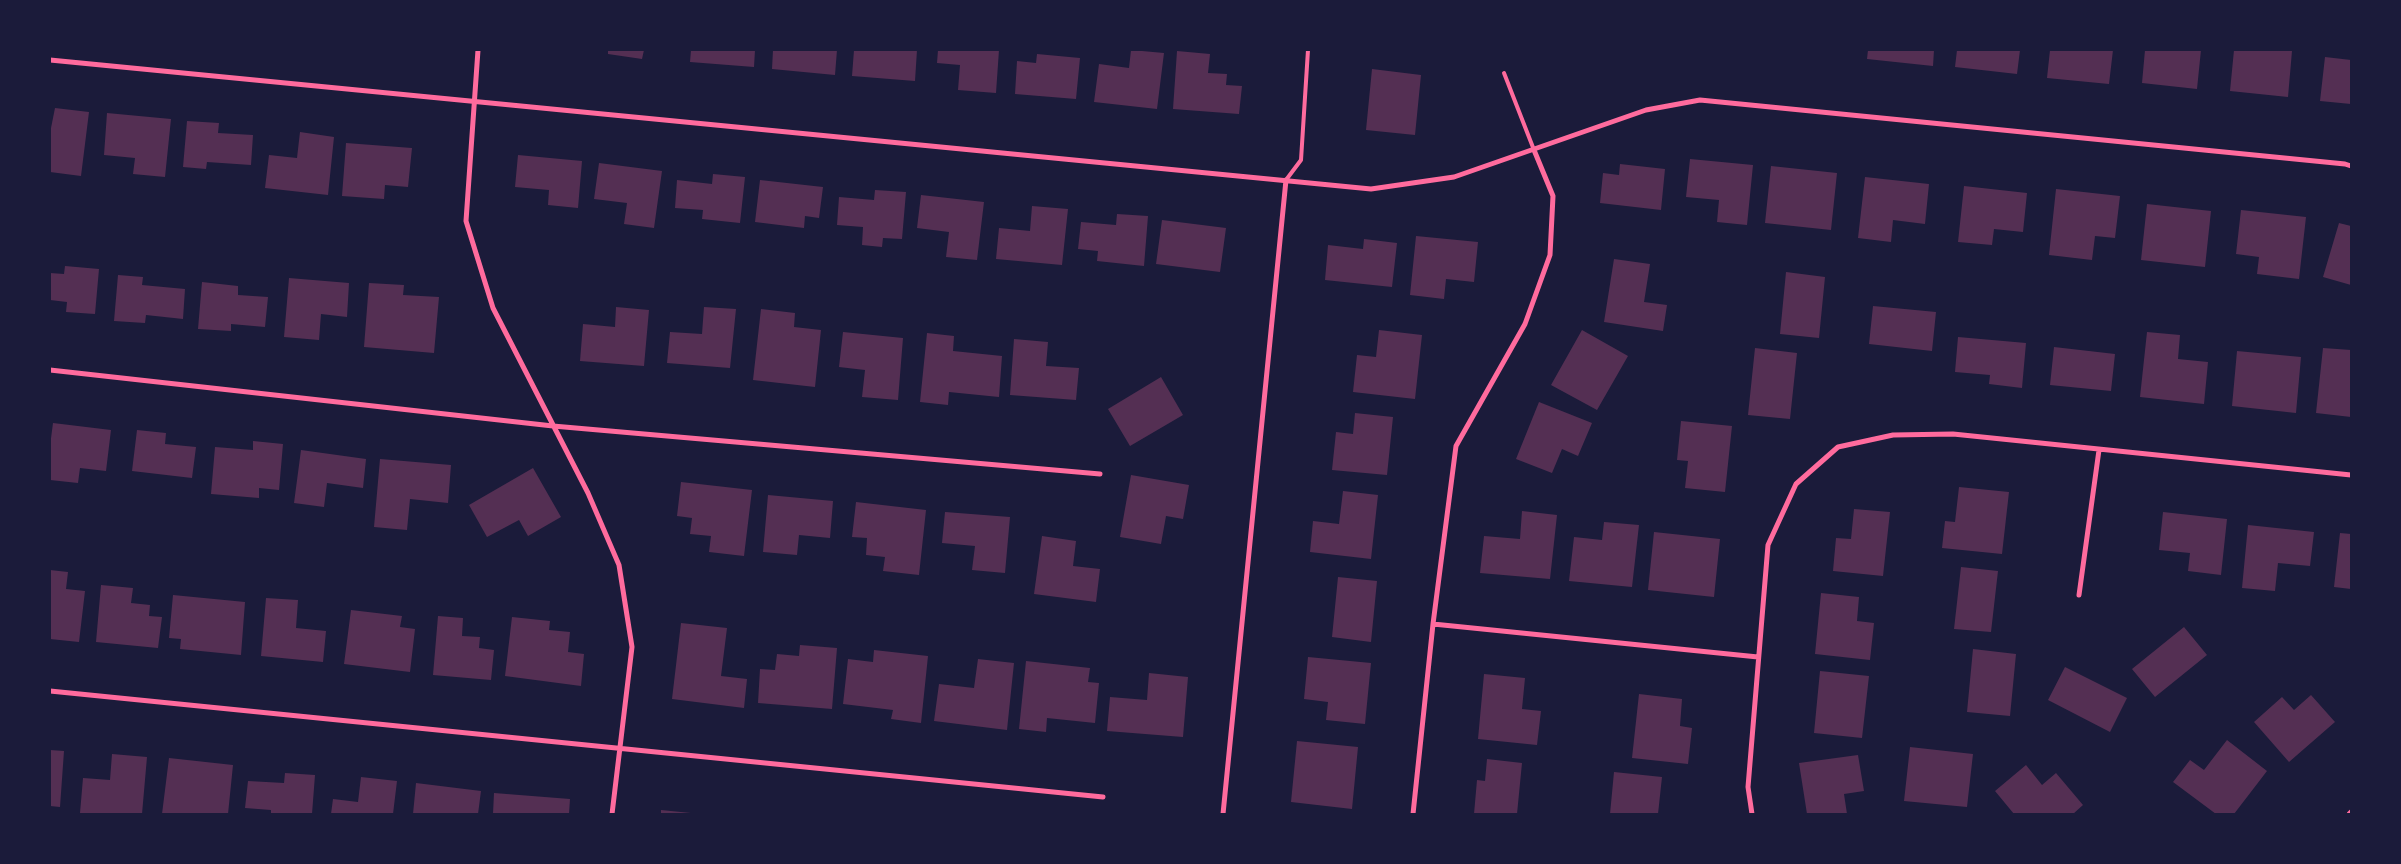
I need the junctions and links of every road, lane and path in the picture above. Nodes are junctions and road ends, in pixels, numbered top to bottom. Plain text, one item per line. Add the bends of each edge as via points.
1 (478, 50) edge
2 (1308, 50) edge
3 (50, 60) edge
4 (1504, 73) dead end
5 (473, 100) junction
6 (1534, 150) junction
7 (2351, 166) edge
8 (1286, 180) junction
9 (50, 370) edge
10 (553, 426) junction
11 (2098, 450) junction
12 (1100, 474) dead end
13 (2351, 475) edge
14 (2079, 594) dead end
15 (1434, 624) junction
16 (1758, 657) junction
17 (50, 691) edge
18 (619, 748) junction
19 (1103, 797) dead end
20 (612, 814) edge
21 (1223, 814) edge
22 (1414, 814) edge
23 (1752, 814) edge

1 - 5 street
2 - 8 lane via 1300,160
3 - 5 street
4 - 6 lane
5 - 8 street
5 - 10 street via 466,221 493,308
6 - 7 street via 1646,110 1700,100
6 - 8 street via 1454,177 1371,189
6 - 15 street via 1553,196 1550,255 1525,324 1456,446
8 - 21 street
9 - 10 street
10 - 12 street
10 - 18 street via 588,493 619,565 632,647
11 - 13 street
11 - 14 street
11 - 16 street via 1953,434 1893,435 1838,447 1796,484 1768,545
15 - 16 street
15 - 22 street
16 - 23 street via 1748,787
17 - 18 street
18 - 19 street
18 - 20 street

